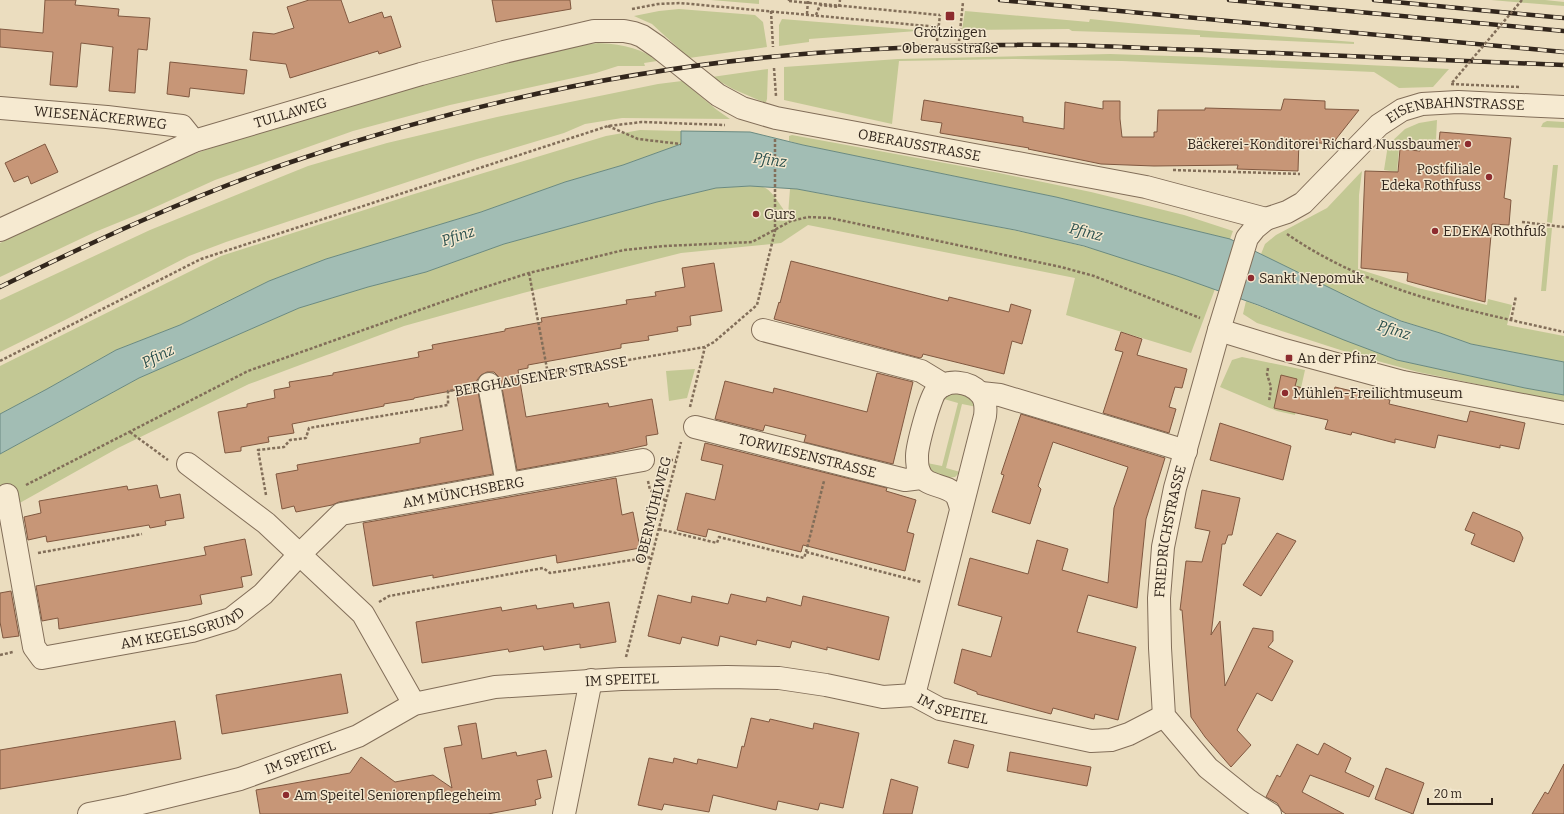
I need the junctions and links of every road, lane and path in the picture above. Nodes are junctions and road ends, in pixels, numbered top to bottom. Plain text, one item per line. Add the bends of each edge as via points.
1 (789, 0) edge
2 (808, 0) edge
3 (840, 0) edge
4 (1522, 0) edge
5 (963, 2) dead end
6 (629, 10) dead end
7 (771, 11) junction
8 (807, 14) junction
9 (816, 15) junction
10 (938, 27) junction
11 (594, 31) joint
12 (937, 41) dead end
13 (959, 41) dead end
14 (773, 46) dead end
15 (774, 68) dead end
16 (1519, 87) dead end
17 (776, 100) dead end
18 (1564, 107) edge
19 (0, 108) edge
20 (731, 125) dead end
21 (608, 126) junction
22 (775, 136) dead end
23 (194, 141) junction
24 (681, 144) dead end
25 (1168, 170) dead end
26 (1330, 175) junction
27 (1266, 219) junction
28 (1522, 222) dead end
29 (1564, 227) edge
30 (0, 230) edge
31 (775, 231) junction
32 (529, 273) junction
33 (1516, 296) dead end
34 (1222, 320) junction
35 (1511, 320) junction
36 (763, 330) dead end
37 (1564, 332) edge
38 (705, 347) junction
39 (0, 362) edge
40 (1268, 366) dead end
41 (548, 374) junction
42 (489, 384) junction
43 (944, 385) junction
44 (981, 394) junction
45 (1269, 402) dead end
46 (1564, 413) edge
47 (689, 425) junction
48 (130, 432) junction
49 (1186, 451) junction
50 (643, 460) joint
51 (828, 461) junction
52 (188, 464) joint
53 (921, 478) junction
54 (507, 484) junction
55 (7, 495) joint
56 (666, 501) junction
57 (961, 509) junction
58 (266, 523) junction
59 (659, 529) junction
60 (142, 534) dead end
61 (806, 552) junction
62 (299, 555) junction
63 (18, 556) junction
64 (651, 557) junction
65 (941, 587) junction
66 (362, 614) junction
67 (621, 679) junction
68 (592, 680) junction
69 (914, 695) junction
70 (414, 704) junction
71 (1164, 716) junction
72 (89, 814) edge
73 (564, 814) edge
74 (1270, 814) edge

1 - 10 path, bridge via 940,15
2 - 8 path
3 - 9 path via 840,7 820,5
4 - 16 path, bridge via 1451,84
5 - 13 path
6 - 7 path via 658,4 680,3
7 - 8 path
7 - 14 path
8 - 9 path
9 - 10 path
10 - 12 path
11 - 23 street, TULLAWEG via 421,74
11 - 27 street, OBERAUSSTRASSE via 624,31 642,36 718,95 742,108 758,113 1146,187
15 - 17 path
18 - 26 street, EISENBAHNSTRASSE via 1458,102 1422,104 1402,110 1379,125
19 - 23 street, WIESENÄCKERWEG via 182,126
20 - 21 path via 642,122
21 - 24 path via 638,138
21 - 39 path via 202,259
22 - 31 path
23 - 30 street, TULLAWEG
25 - 26 path
26 - 27 street, EISENBAHNSTRASSE via 1303,203
27 - 34 street, FRIEDRICHSTRASSE via 1248,238
27 - 35 path via 1296,240 1376,282 1460,308
28 - 29 path
31 - 32 path via 752,242 624,250
31 - 34 path via 791,221 808,217 830,218 1062,267 1094,276 1197,316
31 - 38 path via 757,305
32 - 41 path
32 - 48 path via 248,371
33 - 35 path
34 - 46 street via 1281,349 1402,382
34 - 49 street, FRIEDRICHSTRASSE
35 - 37 path
36 - 43 street via 921,371
38 - 41 path, BERGHAUSENER STRASSE
38 - 47 path, OBERMÜHLWEG
40 - 45 path via 1267,374 1271,387
41 - 42 path, BERGHAUSENER STRASSE
42 - 54 street
42 - 58 path, BERGHAUSENER STRASSE via 448,391 448,404 309,428 306,438 290,440 284,447 258,450 268,504
43 - 44 street via 954,382 971,386
43 - 53 street via 936,391 931,400 917,455
44 - 49 street via 1000,395
44 - 57 street via 986,405 985,416
47 - 51 street, TORWIESENSTRASSE
47 - 56 path, OBERMÜHLWEG
48 - 52 path via 174,465
48 - 55 path
49 - 71 street, FRIEDRICHSTRASSE via 1175,488 1163,547 1159,598
50 - 54 street, AM MÜNCHSBERG
50 - 56 path via 650,490
51 - 53 street, TORWIESENSTRASSE via 905,480
51 - 61 path
52 - 58 street
53 - 57 street, TORWIESENSTRASSE via 932,485 948,488 956,496
54 - 62 street, AM MÜNCHSBERG via 341,514
55 - 63 street
56 - 59 path, OBERMÜHLWEG
57 - 65 street
58 - 62 street
59 - 61 path via 717,543 719,537 804,558
59 - 64 path, OBERMÜHLWEG
60 - 63 path
61 - 65 path
62 - 63 street, AM KEGELSGRUND via 263,594 230,619 192,631 42,658 34,648
62 - 66 street
64 - 66 path via 550,573 543,568 389,596
64 - 67 path, OBERMÜHLWEG
65 - 69 street
66 - 70 street
67 - 68 street, IM SPEITEL
67 - 69 street, IM SPEITEL via 780,678 883,697
68 - 70 street, IM SPEITEL via 495,687
68 - 73 street
69 - 71 street, IM SPEITEL via 940,709 1091,741 1111,740 1123,736
70 - 72 street, IM SPEITEL via 358,736 240,779
71 - 74 street via 1208,768

